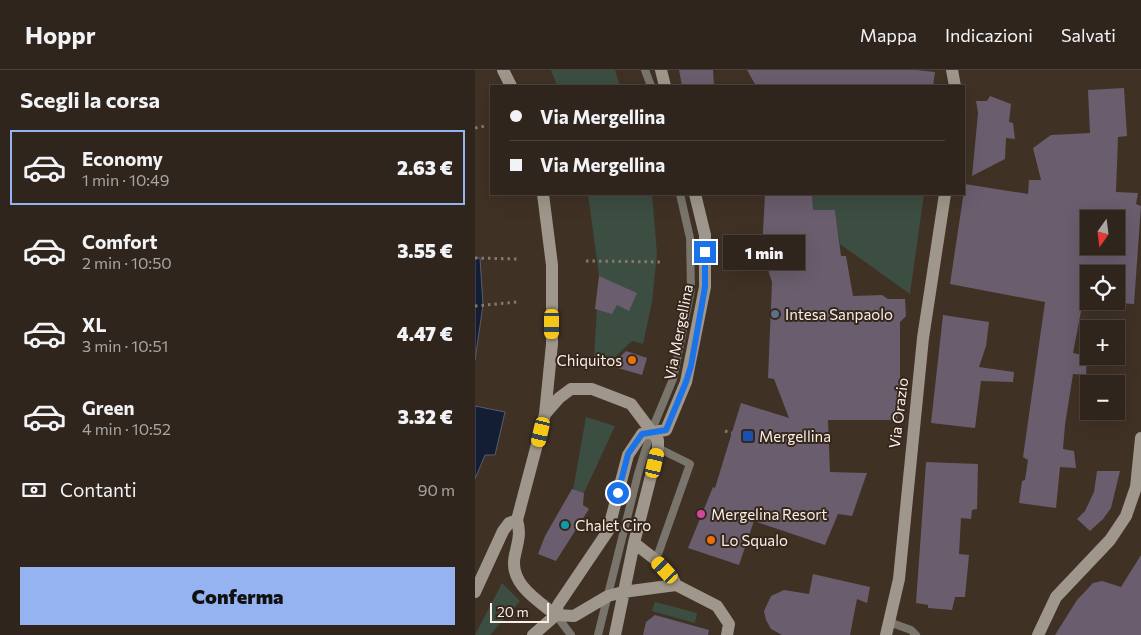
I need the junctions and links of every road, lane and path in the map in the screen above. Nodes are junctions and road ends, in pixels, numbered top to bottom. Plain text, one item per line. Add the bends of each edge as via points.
1 (503, 70) edge
2 (645, 70) edge
3 (661, 70) edge
4 (952, 70) edge
5 (510, 85) edge
6 (651, 85) edge
7 (665, 85) edge
8 (955, 85) edge
9 (485, 126) dead end
10 (475, 128) edge
11 (543, 195) edge
12 (680, 195) edge
13 (695, 195) edge
14 (945, 195) edge
15 (475, 258) edge
16 (518, 259) dead end
17 (585, 261) dead end
18 (663, 262) dead end
19 (517, 302) dead end
20 (475, 306) edge
21 (545, 414) junction
22 (725, 431) dead end
23 (651, 432) junction
24 (732, 433) dead end
25 (1141, 438) edge
26 (659, 448) junction
27 (517, 520) junction
28 (634, 543) junction
29 (656, 560) junction
30 (675, 585) junction
31 (475, 592) edge
32 (623, 592) junction
33 (608, 596) junction
34 (556, 615) junction
35 (887, 629) edge
36 (533, 635) edge
37 (571, 635) edge
38 (598, 635) edge
39 (615, 635) edge
40 (727, 635) edge
41 (916, 635) edge
42 (1038, 635) edge

1 - 5 street
2 - 6 lane
3 - 7 street
4 - 8 street
9 - 10 path
11 - 21 street via 553,265 552,344
12 - 23 lane via 691,238 691,290 673,379
13 - 23 street, Via Mergellina via 705,234 705,287 686,382 666,430
14 - 35 street, Via Orazio via 923,338 899,579
15 - 16 path
17 - 18 path
19 - 20 path
21 - 23 street via 571,389 592,389 631,404
21 - 27 street
22 - 24 path
23 - 26 street via 658,440
23 - 33 lane
23 - 34 street, Via Mergellina via 642,434 628,454 607,531 558,605
25 - 42 street via 1137,487 1127,516 1110,540 1056,597
26 - 28 street
26 - 29 lane via 690,464
27 - 31 street via 509,522 503,531
27 - 34 street via 521,534 514,556 516,579
28 - 29 street
28 - 32 street
29 - 30 street
30 - 32 street
30 - 40 street via 717,606 729,624
32 - 33 street
32 - 39 street
33 - 34 street via 574,616
33 - 38 lane
34 - 36 street
34 - 37 lane
35 - 41 lane via 911,630

